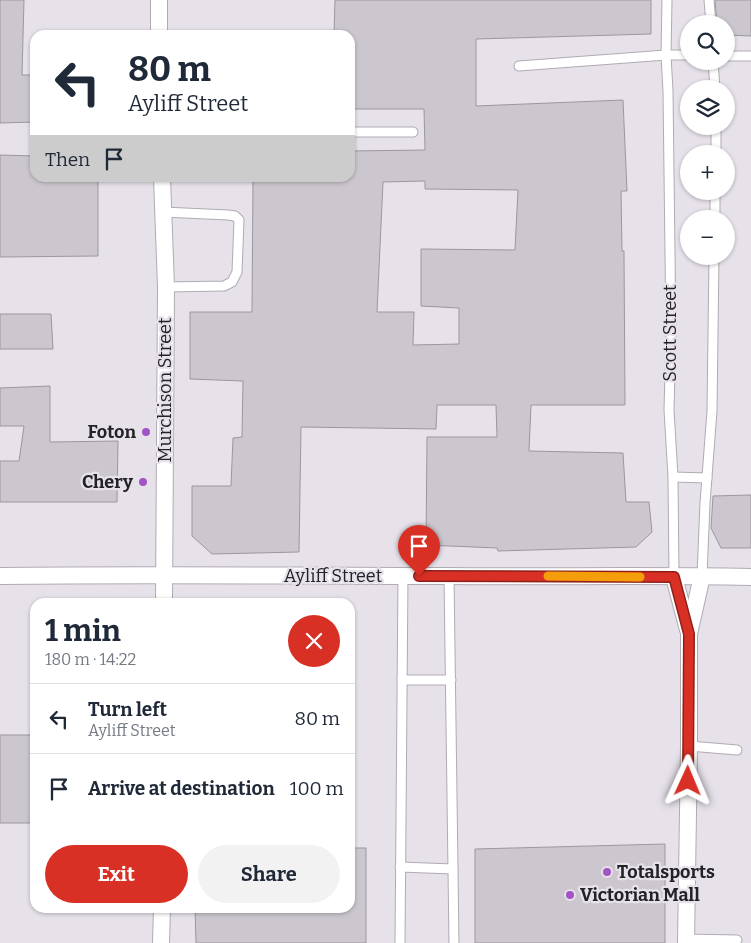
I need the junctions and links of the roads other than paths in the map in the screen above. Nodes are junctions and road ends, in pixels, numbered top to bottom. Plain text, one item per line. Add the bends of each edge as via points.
1 (159, 0) edge
2 (668, 0) edge
3 (709, 0) edge
4 (710, 15) edge
5 (159, 30) edge
6 (666, 55) junction
7 (680, 56) edge
8 (735, 56) edge
9 (751, 56) edge
10 (519, 66) dead end
11 (355, 132) edge
12 (414, 132) dead end
13 (162, 182) edge
14 (163, 212) junction
15 (714, 265) edge
16 (166, 287) junction
17 (673, 477) junction
18 (707, 478) junction
19 (164, 574) junction
20 (3, 576) edge
21 (403, 576) junction
22 (449, 576) junction
23 (702, 576) junction
24 (674, 577) junction
25 (751, 577) edge
26 (164, 598) edge
27 (689, 634) junction
28 (402, 680) junction
29 (451, 680) junction
30 (689, 746) junction
31 (737, 750) dead end
32 (400, 868) junction
33 (453, 869) junction
34 (162, 913) edge
35 (737, 940) dead end
36 (686, 941) edge
37 (162, 943) edge
38 (400, 943) edge
39 (454, 943) edge

1 - 5 street
2 - 6 lane, Scott Street
3 - 4 lane
6 - 7 lane
6 - 10 lane
6 - 17 lane, Scott Street via 671,335 669,410
8 - 9 lane
11 - 12 lane
13 - 14 street, Murchison Street
14 - 16 street, Murchison Street
14 - 16 lane via 228,215 239,220 237,272 232,282 224,286
15 - 18 lane, Scott Street via 712,411
16 - 19 street, Murchison Street
17 - 18 lane
17 - 24 lane, Scott Street
18 - 23 lane, Scott Street
19 - 20 street, Ayliff Street
19 - 21 street, Ayliff Street
19 - 26 street, Murchison Street
21 - 22 street, Ayliff Street
21 - 28 lane
22 - 24 street, Ayliff Street
22 - 29 lane
23 - 24 street, Ayliff Street
23 - 25 street, Ayliff Street
23 - 27 street, Scott Street
24 - 27 street, Scott Street
27 - 30 street, Scott Street
28 - 29 lane
28 - 32 lane
29 - 33 lane
30 - 31 lane
30 - 36 street, Scott Street
32 - 33 lane
32 - 38 lane
33 - 39 lane
34 - 37 street
35 - 36 lane

